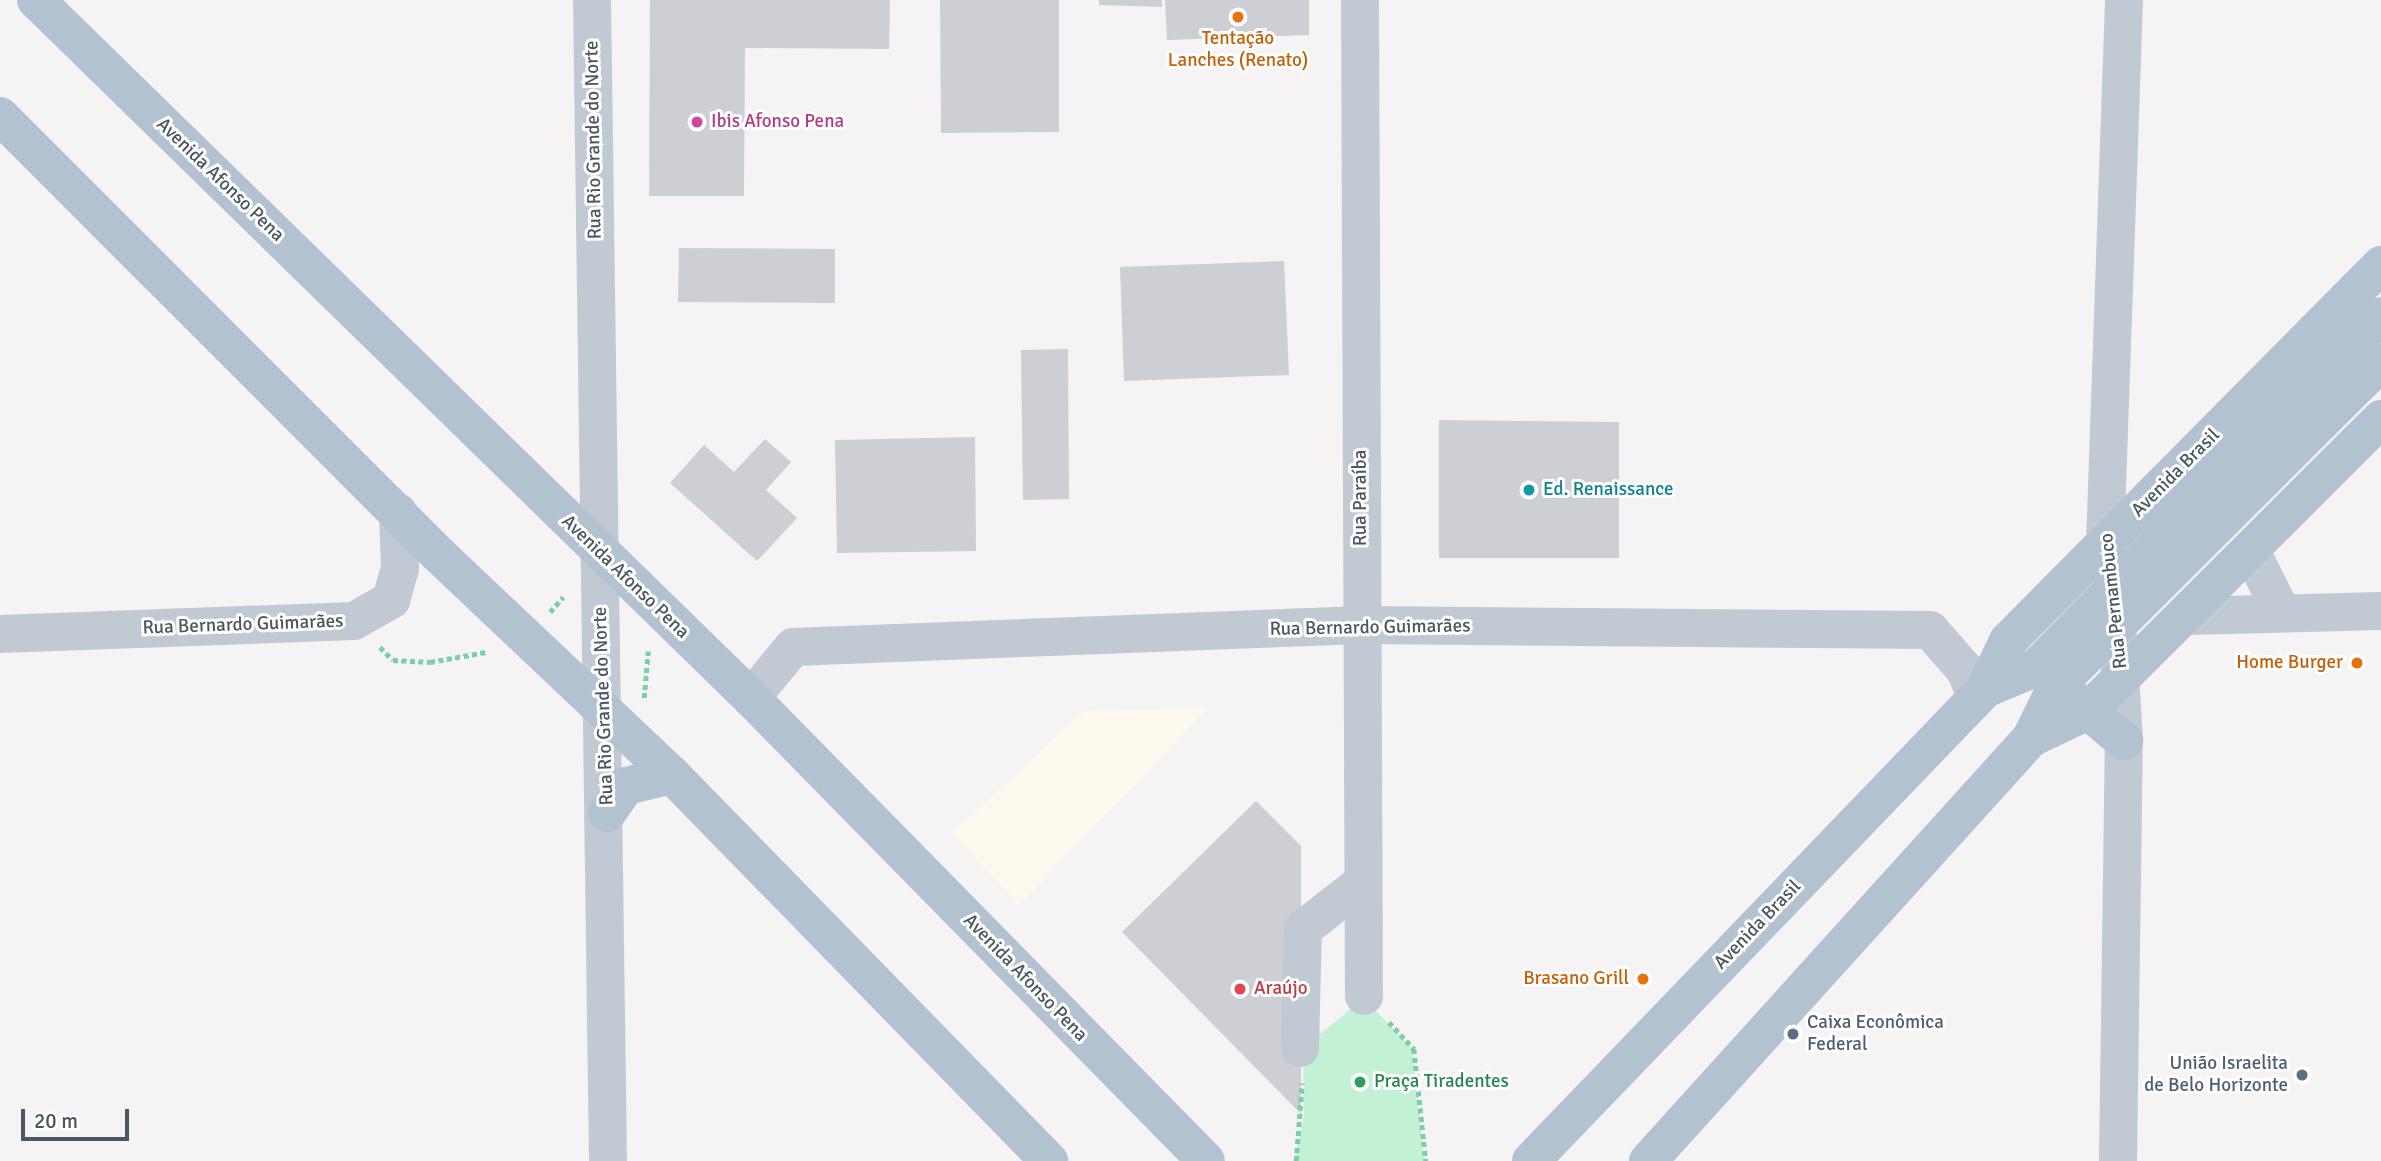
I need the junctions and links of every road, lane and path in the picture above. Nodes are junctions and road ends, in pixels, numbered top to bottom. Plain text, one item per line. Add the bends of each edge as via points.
1 (36, 0) edge
2 (592, 0) edge
3 (1360, 0) edge
4 (2124, 0) edge
5 (0, 116) edge
6 (2381, 265) edge
7 (2381, 316) edge
8 (2381, 362) edge
9 (2381, 419) edge
10 (398, 512) junction
11 (2105, 545) junction
12 (2251, 551) junction
13 (601, 555) junction
14 (2115, 588) junction
15 (653, 604) junction
16 (2281, 611) junction
17 (2381, 611) edge
18 (2188, 616) junction
19 (1361, 625) junction
20 (2119, 628) junction
21 (0, 635) edge
22 (2047, 676) junction
23 (2123, 678) junction
24 (1981, 694) junction
25 (751, 698) junction
26 (601, 706) junction
27 (2088, 711) junction
28 (2031, 738) junction
29 (2124, 741) junction
30 (640, 744) junction
31 (672, 775) junction
32 (607, 813) junction
33 (1363, 882) junction
34 (1364, 996) joint
35 (1301, 1048) joint
36 (608, 1161) edge
37 (1049, 1161) edge
38 (1206, 1161) edge
39 (1296, 1161) edge
40 (1426, 1161) edge
41 (1531, 1161) edge
42 (1648, 1161) edge
43 (2118, 1161) edge

1 - 13 main road, Avenida Afonso Pena
2 - 13 street, Rua Rio Grande do Norte
3 - 19 street, Rua Paraíba
4 - 11 street, Rua Pernambuco
5 - 10 main road
6 - 11 main road, Avenida Brasil
7 - 14 main road, Avenida Brasil
8 - 20 main road, Avenida Brasil
9 - 12 main road, Avenida Brasil
10 - 21 street, Rua Bernardo Guimarães via 400,569 391,600 354,621
10 - 26 main road
11 - 14 street, Rua Pernambuco
11 - 24 main road, Avenida Brasil via 2008,641
12 - 16 street
12 - 18 main road, Avenida Brasil
13 - 15 main road, Avenida Afonso Pena
13 - 26 street, Rua Rio Grande do Norte
14 - 20 street, Rua Pernambuco
14 - 22 main road, Avenida Brasil
15 - 25 main road, Avenida Afonso Pena
15 - 30 path
16 - 17 street
16 - 18 street
18 - 23 main road, Avenida Brasil
19 - 24 street, Rua Bernardo Guimarães via 1930,630
19 - 25 street, Rua Bernardo Guimarães via 793,647
19 - 33 street, Rua Paraíba
20 - 22 main road, Avenida Brasil
20 - 23 street, Rua Pernambuco
22 - 24 main road, Avenida Brasil
22 - 27 main road
22 - 28 main road, Avenida Brasil
23 - 27 main road, Avenida Brasil
23 - 29 street, Rua Pernambuco
24 - 41 main road, Avenida Brasil
25 - 38 main road, Avenida Afonso Pena
26 - 30 main road
26 - 32 street, Rua Rio Grande do Norte
27 - 28 main road, Avenida Brasil
27 - 29 main road
28 - 42 main road, Avenida Brasil
29 - 43 street, Rua Pernambuco
30 - 31 main road
31 - 32 main road via 626,786
31 - 37 main road
32 - 36 street, Rua Rio Grande do Norte
33 - 34 street, Rua Paraíba
33 - 35 street via 1303,929
34 - 40 path via 1414,1049
35 - 39 path

